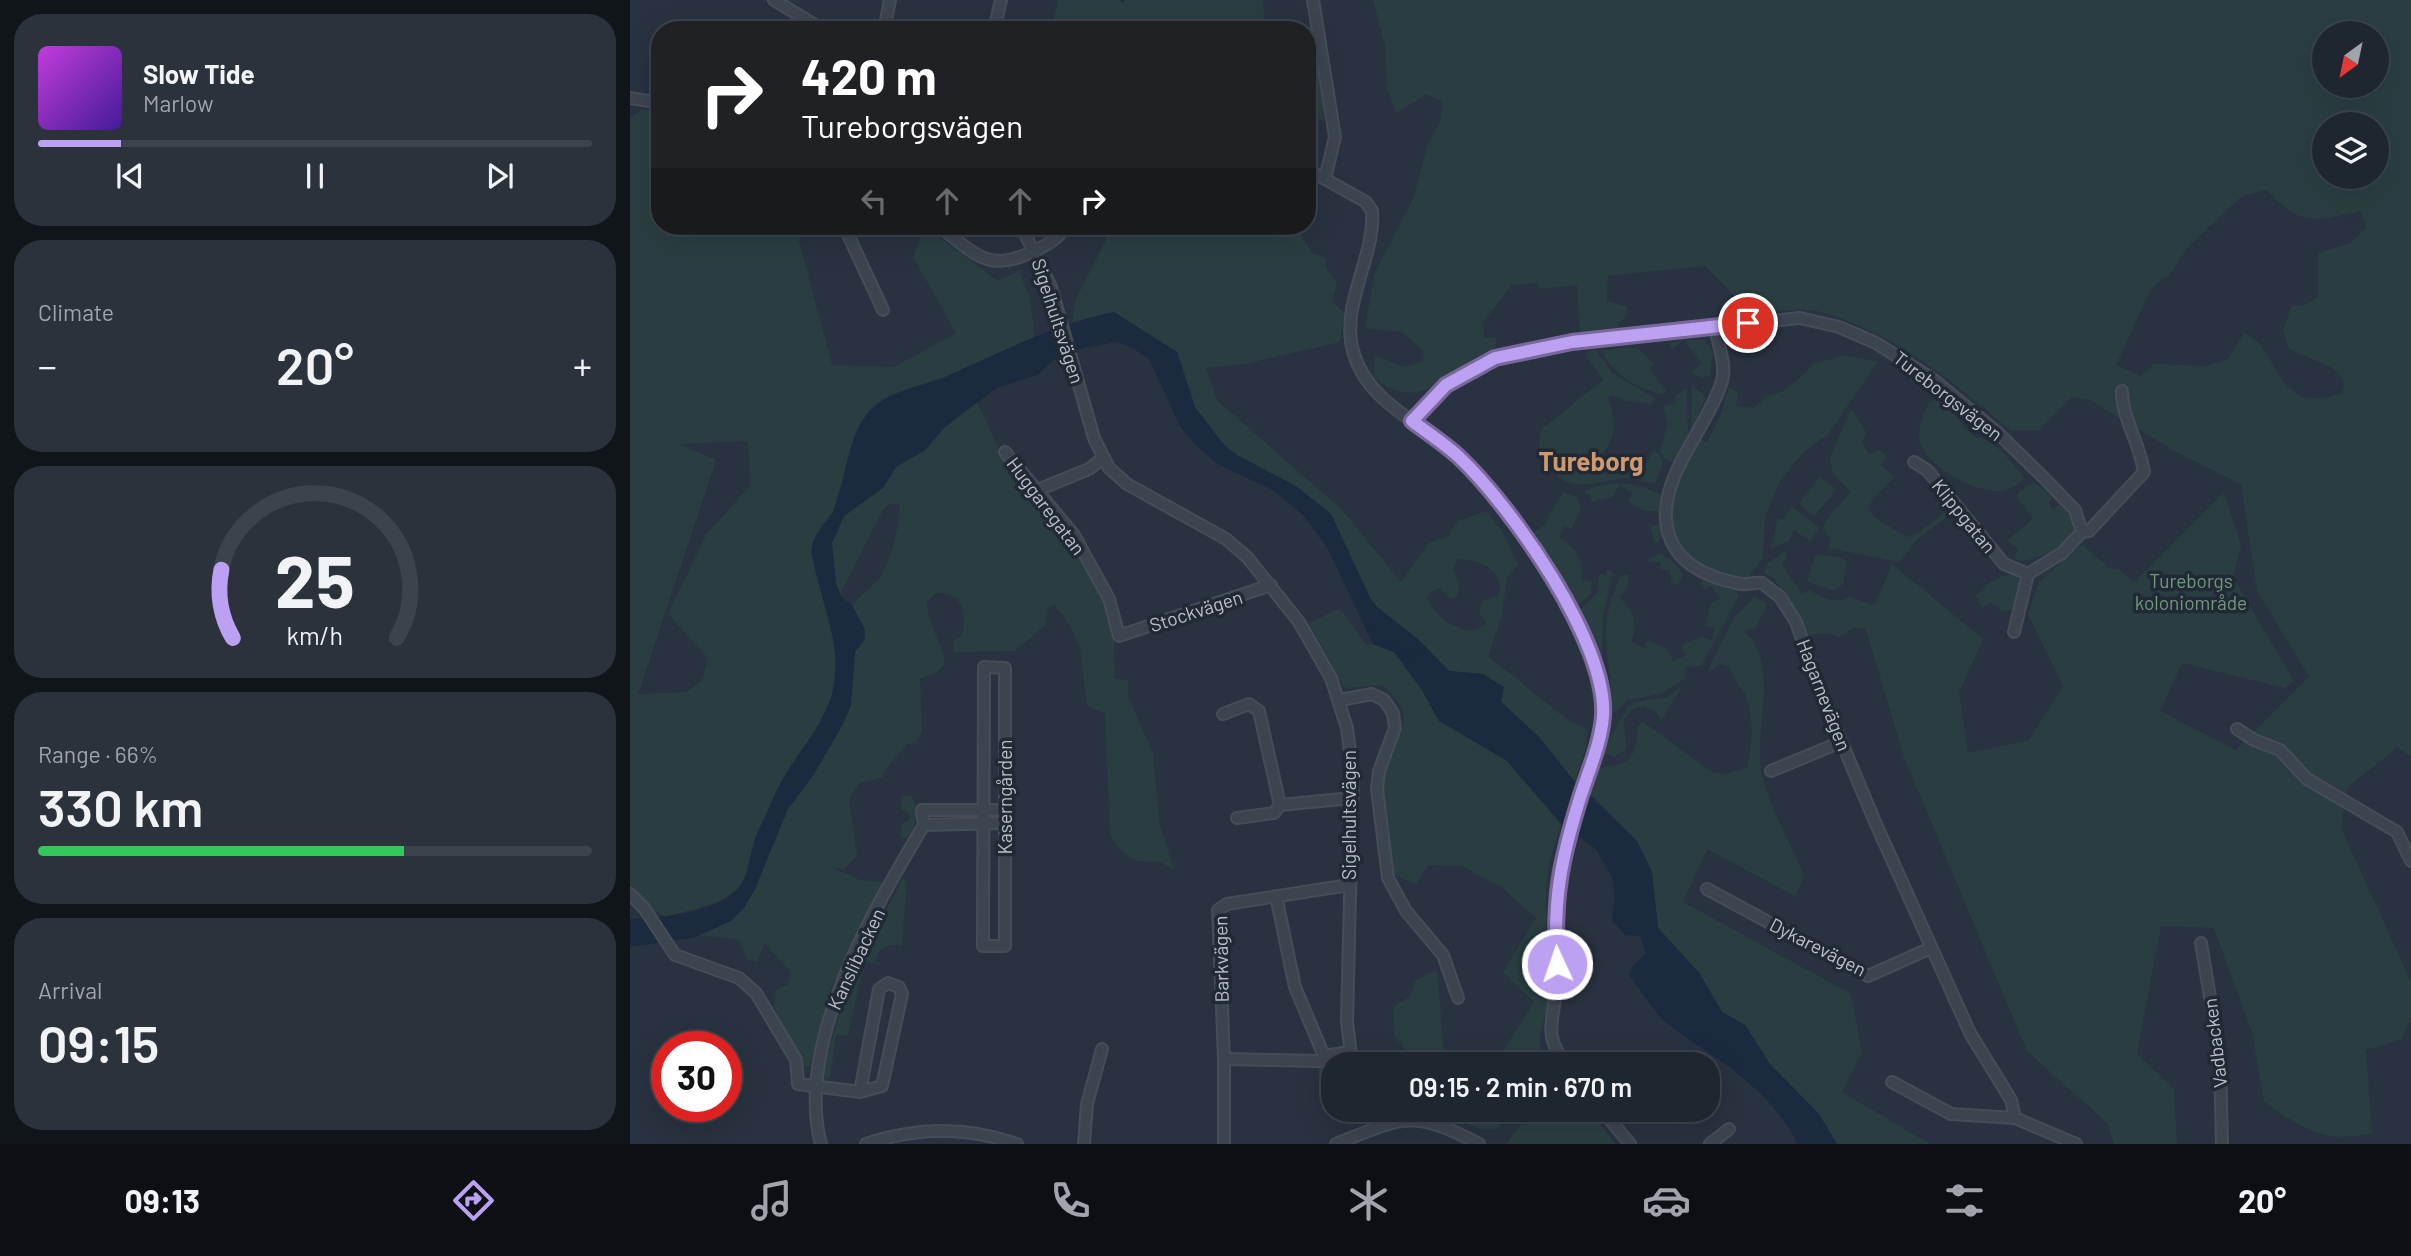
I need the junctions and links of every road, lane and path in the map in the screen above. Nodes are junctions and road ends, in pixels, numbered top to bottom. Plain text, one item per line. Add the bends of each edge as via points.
1 (774, 0) edge
2 (890, 0) edge
3 (1001, 0) edge
4 (1313, 0) edge
5 (808, 21) edge
6 (886, 21) edge
7 (996, 21) edge
8 (630, 99) edge
9 (651, 102) edge
10 (1316, 174) edge
11 (1325, 179) junction
12 (848, 235) edge
13 (952, 235) edge
14 (1026, 235) edge
15 (1058, 235) edge
16 (1035, 251) junction
17 (883, 310) dead end
18 (1715, 328) junction
19 (2122, 391) dead end
20 (1412, 421) junction
21 (1005, 452) dead end
22 (1103, 458) junction
23 (1914, 462) dead end
24 (1035, 491) junction
25 (2082, 532) junction
26 (2028, 574) junction
27 (1271, 585) junction
28 (2014, 632) dead end
29 (1119, 636) joint
30 (1340, 700) junction
31 (1223, 714) dead end
32 (2236, 729) dead end
33 (1841, 741) junction
34 (1772, 771) dead end
35 (1352, 798) junction
36 (1280, 805) junction
37 (984, 810) junction
38 (1005, 810) junction
39 (1237, 818) dead end
40 (984, 823) junction
41 (1005, 823) junction
42 (924, 825) junction
43 (2411, 861) edge
44 (1349, 885) junction
45 (1707, 889) dead end
46 (630, 894) edge
47 (1276, 896) junction
48 (2201, 943) dead end
49 (1931, 948) junction
50 (1458, 998) dead end
51 (1102, 1049) dead end
52 (1322, 1052) edge
53 (1349, 1052) edge
54 (1556, 1052) edge
55 (1224, 1059) junction
56 (1321, 1060) edge
57 (1892, 1082) dead end
58 (815, 1085) junction
59 (860, 1092) junction
60 (2015, 1118) junction
61 (1379, 1122) edge
62 (1612, 1122) edge
63 (1380, 1125) junction
64 (1729, 1129) dead end
65 (821, 1144) edge
66 (866, 1144) edge
67 (1017, 1144) edge
68 (1084, 1144) edge
69 (1224, 1144) edge
70 (1336, 1144) edge
71 (1479, 1144) edge
72 (1630, 1144) edge
73 (1710, 1144) edge
74 (2076, 1144) edge
75 (2222, 1144) edge

1 - 5 street
2 - 6 street
3 - 7 street
4 - 11 street via 1335,137
8 - 9 street
10 - 11 street
11 - 20 street via 1366,202 1373,215 1353,309 1353,352 1371,386
12 - 17 street
13 - 16 street via 991,262 1003,263
14 - 16 street, Sigelhultsvägen
15 - 16 street
16 - 22 street, Sigelhultsvägen via 1057,305
18 - 20 street, Tureborgsvägen via 1572,342 1495,358 1446,385
18 - 25 street, Tureborgsvägen via 1800,318 1876,342 1934,380 1999,434 2075,510
18 - 33 street, Hagarnevägen via 1723,377 1673,476 1667,510 1670,542 1696,569 1744,585 1762,583 1780,597 1796,622
19 - 25 street via 2122,405 2139,445 2144,472 2089,531
20 - 54 street via 1477,475 1532,547 1568,606 1602,693 1601,727 1556,890 1557,964 1551,1035
21 - 24 street, Huggaregatan
22 - 24 street via 1089,469
22 - 27 street, Sigelhultsvägen via 1127,484 1226,539
23 - 26 street, Klippgatan via 1927,470 2004,564
24 - 29 street, Huggaregatan via 1074,535 1109,599
25 - 26 street via 2063,553
26 - 28 street
27 - 29 street, Stockvägen
27 - 30 street, Sigelhultsvägen via 1322,659
30 - 35 street, Sigelhultsvägen via 1351,750
30 - 50 street via 1372,694 1384,700 1393,713 1395,728 1378,771 1377,789 1388,878 1406,911 1443,956
31 - 36 street via 1249,704 1259,711
32 - 43 street via 2280,750 2308,779 2397,832
33 - 34 street
33 - 49 street, Hagarnevägen
35 - 36 street
35 - 44 street, Sigelhultsvägen
36 - 39 street via 1274,813
37 - 38 street
37 - 38 street, Kaserngården via 984,667 1005,668
37 - 40 street, Kaserngården
37 - 42 street via 922,810
38 - 41 street, Kaserngården
40 - 41 street
40 - 41 street, Kaserngården via 983,946 1005,946
40 - 42 street
42 - 58 street, Kanslibacken via 840,987
44 - 47 street, Barkvägen
44 - 53 street, Sigelhultsvägen
45 - 49 street, Dykarevägen via 1868,976
46 - 58 street via 668,948 683,959 747,983 796,1060 798,1084
47 - 52 street via 1295,987
47 - 55 street, Barkvägen via 1218,909
48 - 75 street, Vadbacken via 2220,1058
49 - 60 street, Hagarnevägen via 1970,1033 2006,1090
51 - 68 street via 1087,1104
55 - 56 street
55 - 69 street, Barkvägen
57 - 60 street via 1951,1114
58 - 59 street
58 - 65 street, Kanslibacken
59 - 59 street via 883,1084 902,994 892,982 879,989
60 - 74 street
61 - 63 street
62 - 72 street
63 - 70 street
63 - 71 street via 1416,1120
64 - 73 street
66 - 67 street via 917,1132 948,1131

